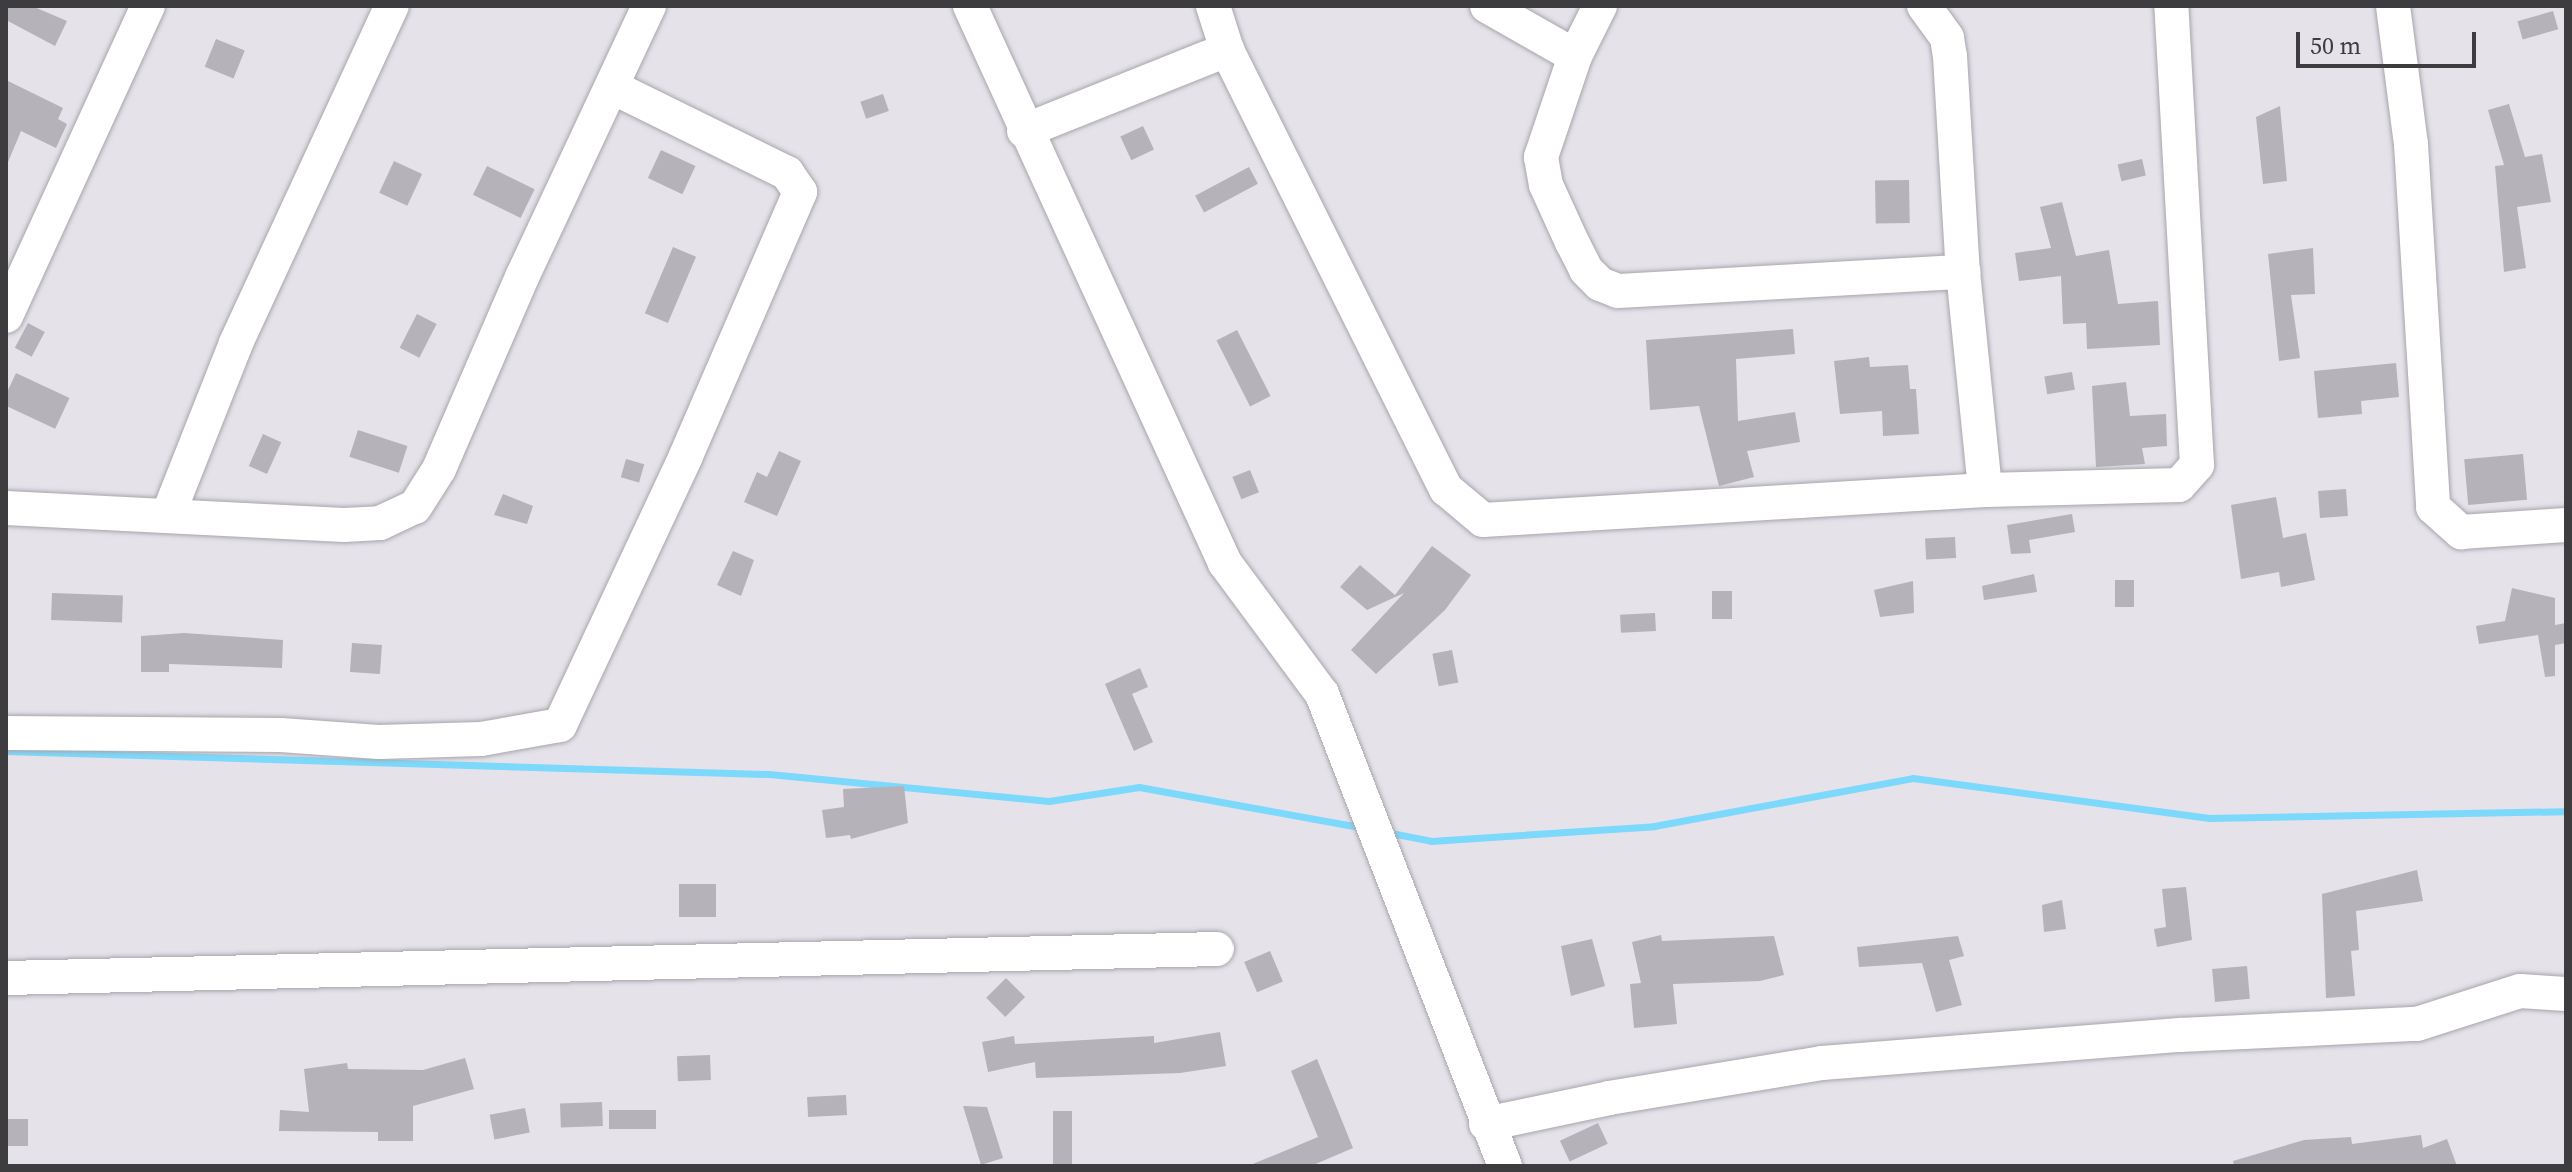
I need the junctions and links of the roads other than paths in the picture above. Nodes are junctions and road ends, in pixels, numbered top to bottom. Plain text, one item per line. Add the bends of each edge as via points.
1 (148, 6) edge
2 (392, 6) edge
3 (649, 6) edge
4 (970, 6) edge
5 (1213, 6) edge
6 (1487, 6) edge
7 (1600, 6) edge
8 (1924, 6) edge
9 (2171, 6) edge
10 (2393, 6) edge
11 (1227, 50) junction
12 (1575, 56) junction
13 (614, 88) junction
14 (1024, 131) junction
15 (1963, 272) junction
16 (6, 316) edge
17 (1985, 490) junction
18 (6, 508) edge
19 (168, 515) junction
20 (2566, 525) edge
21 (6, 733) edge
22 (1217, 949) dead end
23 (6, 978) edge
24 (2566, 994) edge
25 (1486, 1124) junction
26 (1505, 1166) edge

1 - 16 street
2 - 19 street via 236,343
3 - 13 street
4 - 14 street
5 - 11 street
6 - 12 street
7 - 12 street
8 - 15 street via 1947,38 1950,56
9 - 17 street via 2197,465 2179,485
10 - 20 street via 2411,144 2433,507 2461,532
11 - 14 street
11 - 17 street via 1446,489 1483,520
12 - 15 street via 1541,157 1546,185 1586,270 1600,284 1618,291
13 - 19 street via 523,275 439,469 415,507 380,523 344,525
13 - 21 street via 787,173 800,192 678,473 560,725 481,739 379,742 281,735
14 - 25 street via 1225,563 1322,694
15 - 17 street
18 - 19 street
22 - 23 street
24 - 25 street via 2520,991 2417,1024 2180,1035 1822,1063
25 - 26 street

